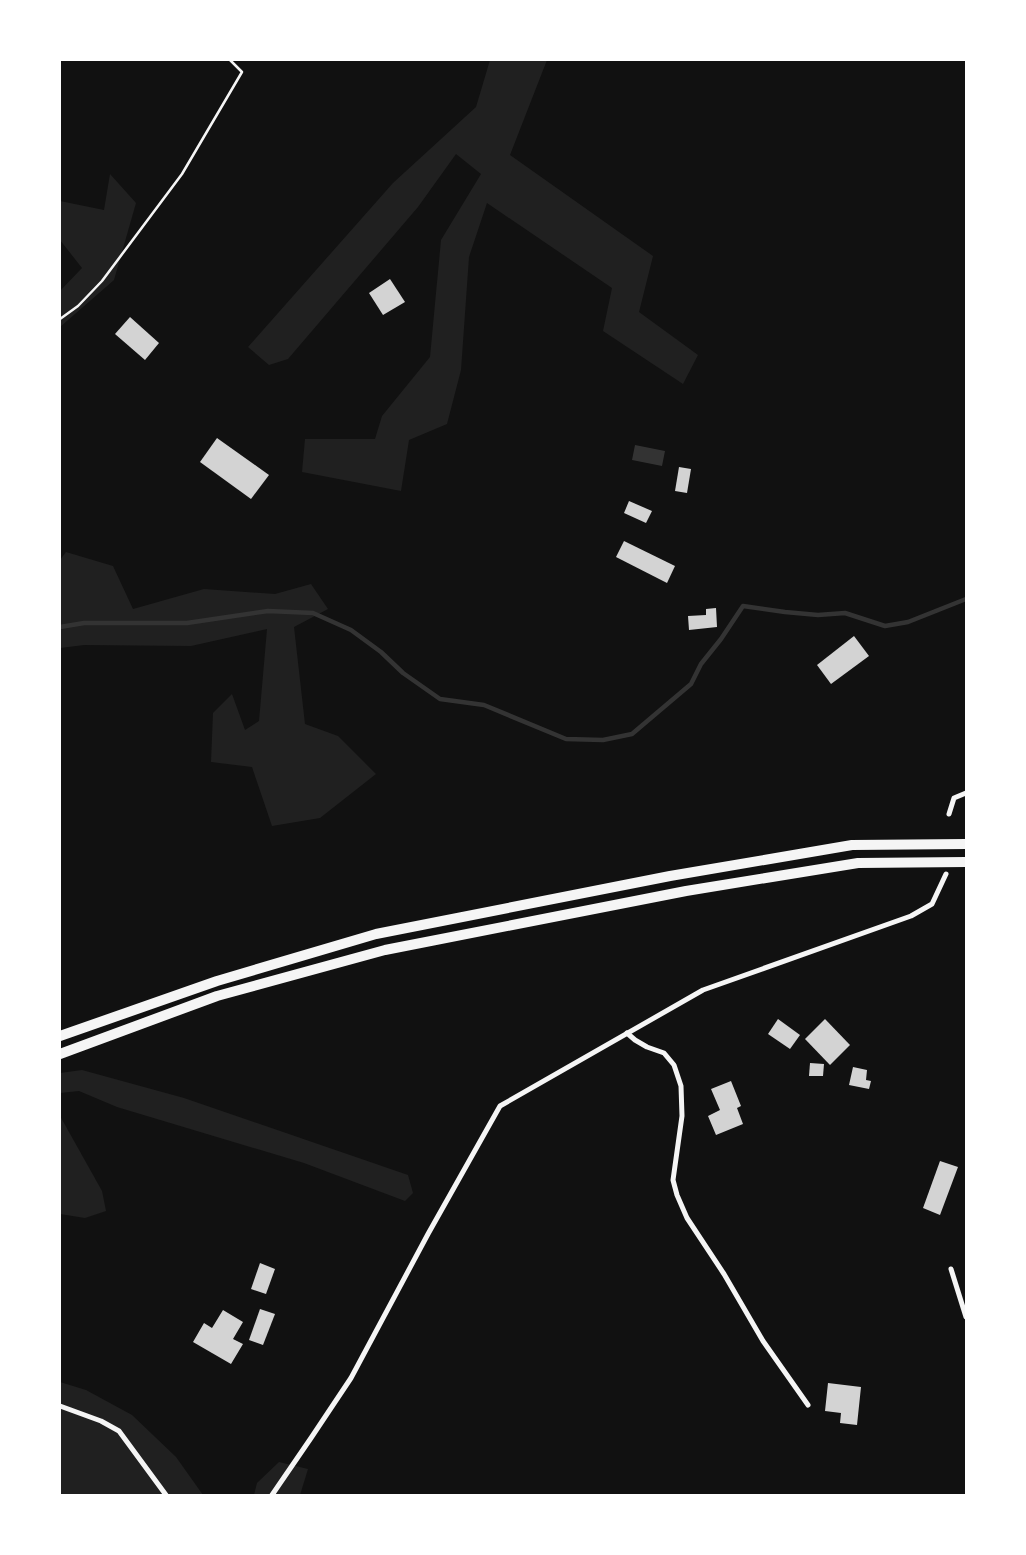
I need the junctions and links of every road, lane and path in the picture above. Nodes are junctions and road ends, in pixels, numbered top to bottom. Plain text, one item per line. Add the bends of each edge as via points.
1 (230, 60) edge
2 (60, 319) edge
3 (966, 793) edge
4 (949, 814) dead end
5 (966, 844) edge
6 (966, 862) edge
7 (946, 874) dead end
8 (627, 1033) junction
9 (60, 1036) edge
10 (60, 1054) edge
11 (951, 1269) dead end
12 (966, 1317) edge
13 (808, 1405) dead end
14 (60, 1406) edge
15 (166, 1495) edge
16 (272, 1495) edge

1 - 2 path via 242,72 182,174 102,281
3 - 4 street via 954,798
5 - 9 highway via 852,845 670,876 376,934 217,981
6 - 10 highway via 858,863 686,891 385,950 217,996
7 - 8 street via 932,904 911,916 703,990
8 - 13 street via 664,1053 674,1065 681,1086 682,1116 673,1180 677,1195 764,1342
8 - 16 street via 500,1106 351,1378
11 - 12 street
14 - 15 street via 119,1431

